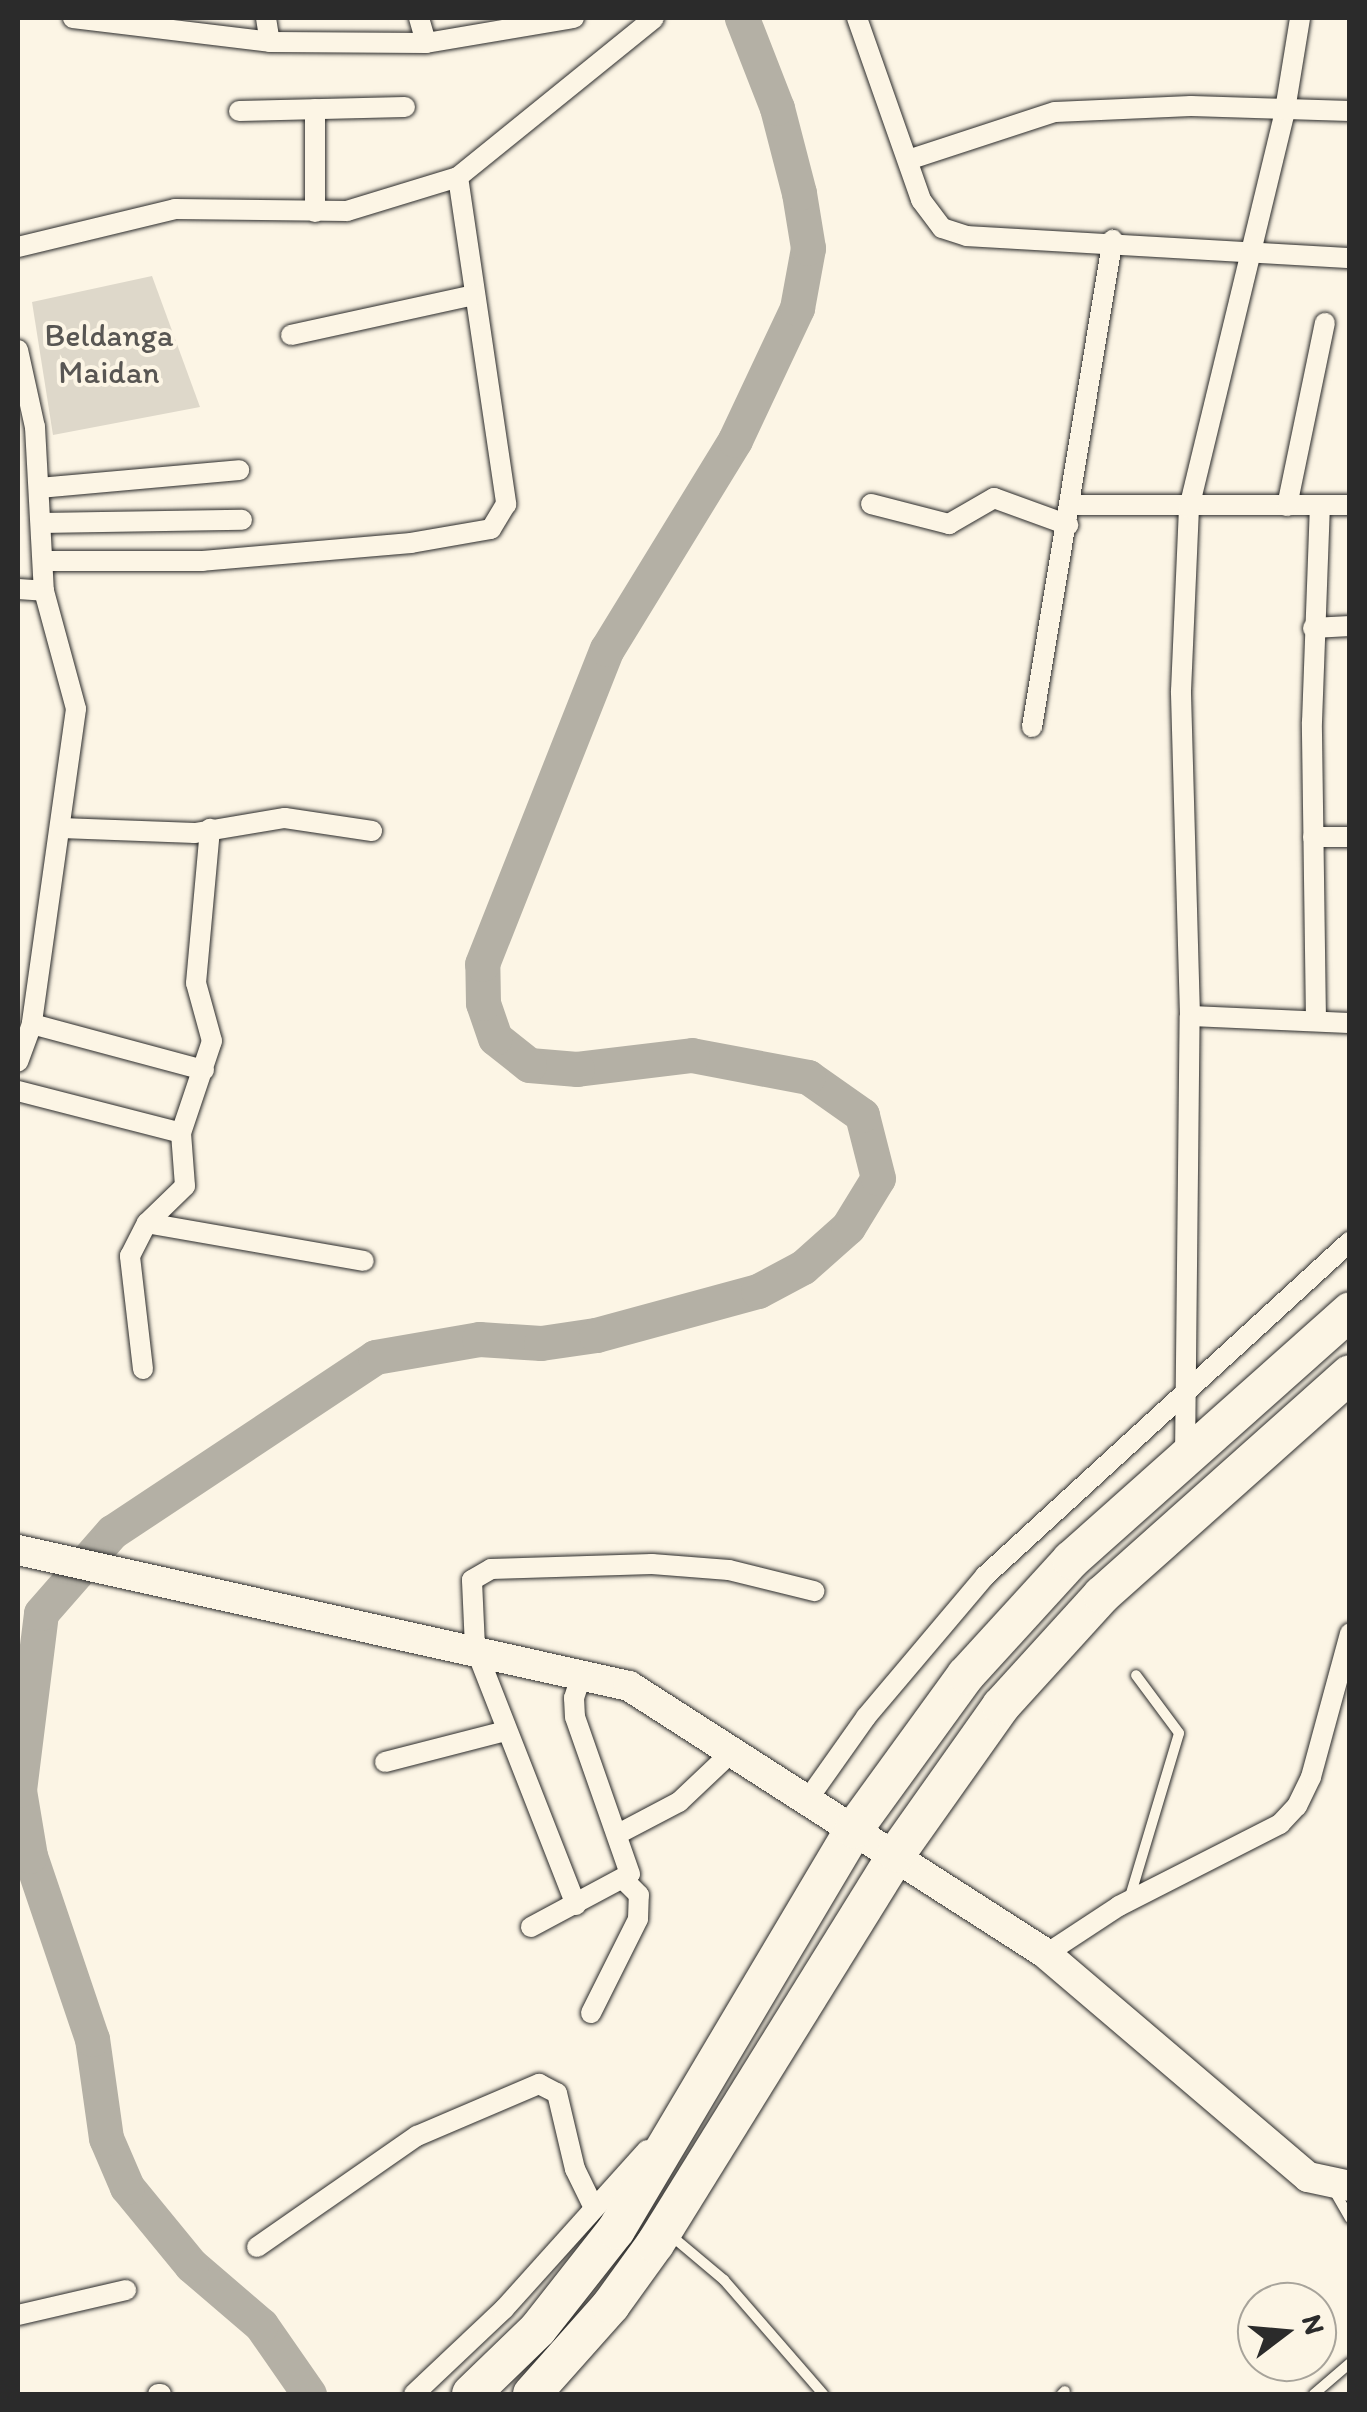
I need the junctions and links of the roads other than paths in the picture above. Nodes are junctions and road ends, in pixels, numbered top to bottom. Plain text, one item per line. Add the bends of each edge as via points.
1 (73, 18) edge
2 (266, 18) edge
3 (418, 18) edge
4 (567, 18) edge
5 (654, 18) edge
6 (856, 18) edge
7 (1300, 18) edge
8 (270, 42) junction
9 (426, 43) junction
10 (405, 107) dead end
11 (315, 109) junction
12 (1285, 110) junction
13 (239, 111) dead end
14 (1350, 112) edge
15 (911, 159) junction
16 (458, 178) junction
17 (314, 212) junction
18 (1113, 240) junction
19 (18, 247) edge
20 (1253, 250) junction
21 (1350, 258) edge
22 (475, 294) junction
23 (1324, 323) dead end
24 (291, 335) dead end
25 (18, 350) edge
26 (27, 445) edge
27 (239, 470) dead end
28 (39, 488) junction
29 (870, 504) dead end
30 (1320, 505) junction
31 (1350, 505) edge
32 (1287, 506) junction
33 (1189, 508) junction
34 (1069, 515) junction
35 (242, 520) dead end
36 (41, 523) junction
37 (43, 561) junction
38 (18, 589) edge
39 (44, 591) junction
40 (1350, 626) edge
41 (1313, 628) junction
42 (1032, 727) dead end
43 (61, 828) junction
44 (210, 830) junction
45 (372, 831) dead end
46 (1313, 836) junction
47 (1350, 837) edge
48 (1190, 1016) junction
49 (1316, 1021) junction
50 (1350, 1023) edge
51 (32, 1024) junction
52 (18, 1062) edge
53 (204, 1070) junction
54 (18, 1091) edge
55 (181, 1132) junction
56 (147, 1223) junction
57 (1350, 1241) edge
58 (364, 1261) dead end
59 (1350, 1311) edge
60 (143, 1369) dead end
61 (1350, 1374) edge
62 (1186, 1390) junction
63 (1185, 1457) junction
64 (18, 1550) edge
65 (814, 1591) dead end
66 (1350, 1633) edge
67 (475, 1646) junction
68 (583, 1671) junction
69 (1136, 1675) dead end
70 (506, 1731) junction
71 (734, 1750) junction
72 (385, 1762) dead end
73 (808, 1799) junction
74 (854, 1829) junction
75 (618, 1834) junction
76 (896, 1854) junction
77 (625, 1880) junction
78 (1128, 1901) junction
79 (576, 1905) junction
80 (531, 1927) dead end
81 (1046, 1954) junction
82 (591, 2013) dead end
83 (715, 2070) junction
84 (1340, 2186) edge
85 (594, 2208) junction
86 (1350, 2218) edge
87 (664, 2230) junction
88 (257, 2246) dead end
89 (126, 2290) dead end
90 (18, 2315) edge
91 (1350, 2362) edge
92 (414, 2394) edge
93 (471, 2394) edge
94 (532, 2394) edge
95 (823, 2394) edge
96 (1314, 2394) edge

1 - 8 street
2 - 8 street
3 - 9 street
4 - 9 street
5 - 16 street
6 - 15 street
7 - 12 street
8 - 9 street
10 - 11 street
11 - 13 street
11 - 17 street
12 - 14 street
12 - 15 street via 1056,112
12 - 20 street
15 - 18 street via 920,200 942,228 967,236
16 - 17 street via 347,211
16 - 22 street
17 - 19 street via 175,209
18 - 20 street
18 - 34 street
20 - 21 street
20 - 33 street
22 - 24 street
22 - 37 street via 506,504 491,529 203,561
23 - 32 street
25 - 26 street
26 - 28 street
27 - 28 street
28 - 36 street
29 - 34 street via 949,524 994,498
30 - 31 street
30 - 32 street
30 - 41 street
32 - 33 street
33 - 34 street
33 - 48 street via 1181,690
34 - 42 street
35 - 36 street
36 - 37 street
37 - 39 street
38 - 39 street
39 - 43 street via 76,709
40 - 41 street
41 - 46 street
43 - 44 street
43 - 51 street
44 - 45 street via 285,818
44 - 53 street via 196,969 212,1032
46 - 47 street
46 - 49 street
48 - 49 street
48 - 62 street
49 - 50 street
51 - 52 street
51 - 53 street
53 - 55 street
54 - 55 street
55 - 56 street via 185,1186
56 - 58 street
56 - 60 street via 130,1256
57 - 62 street
59 - 63 highway
61 - 76 highway via 1048,1650
62 - 63 street
62 - 73 street via 985,1576
63 - 74 highway via 1019,1611 914,1740
64 - 67 street
65 - 67 street via 729,1570 652,1564 491,1569 472,1580
66 - 78 street via 1297,1806 1280,1824
67 - 68 street
67 - 70 street
68 - 71 street via 629,1686
68 - 75 street via 576,1717
69 - 78 lane via 1179,1733
70 - 72 street
70 - 79 street
71 - 73 street
71 - 75 street via 679,1802
73 - 74 street
74 - 76 street
74 - 83 highway
75 - 77 street via 628,1863
76 - 81 street
76 - 87 highway
77 - 79 street
77 - 82 street via 638,1895 638,1920
78 - 81 street
79 - 80 street
81 - 84 street via 1240,2125 1308,2177
83 - 85 street
83 - 93 highway via 576,2284
84 - 86 lane
85 - 88 street via 574,2169 557,2093 539,2084 391,2151
85 - 92 street via 504,2309
87 - 94 highway via 612,2305
87 - 95 lane via 724,2280
89 - 90 street
91 - 96 lane

